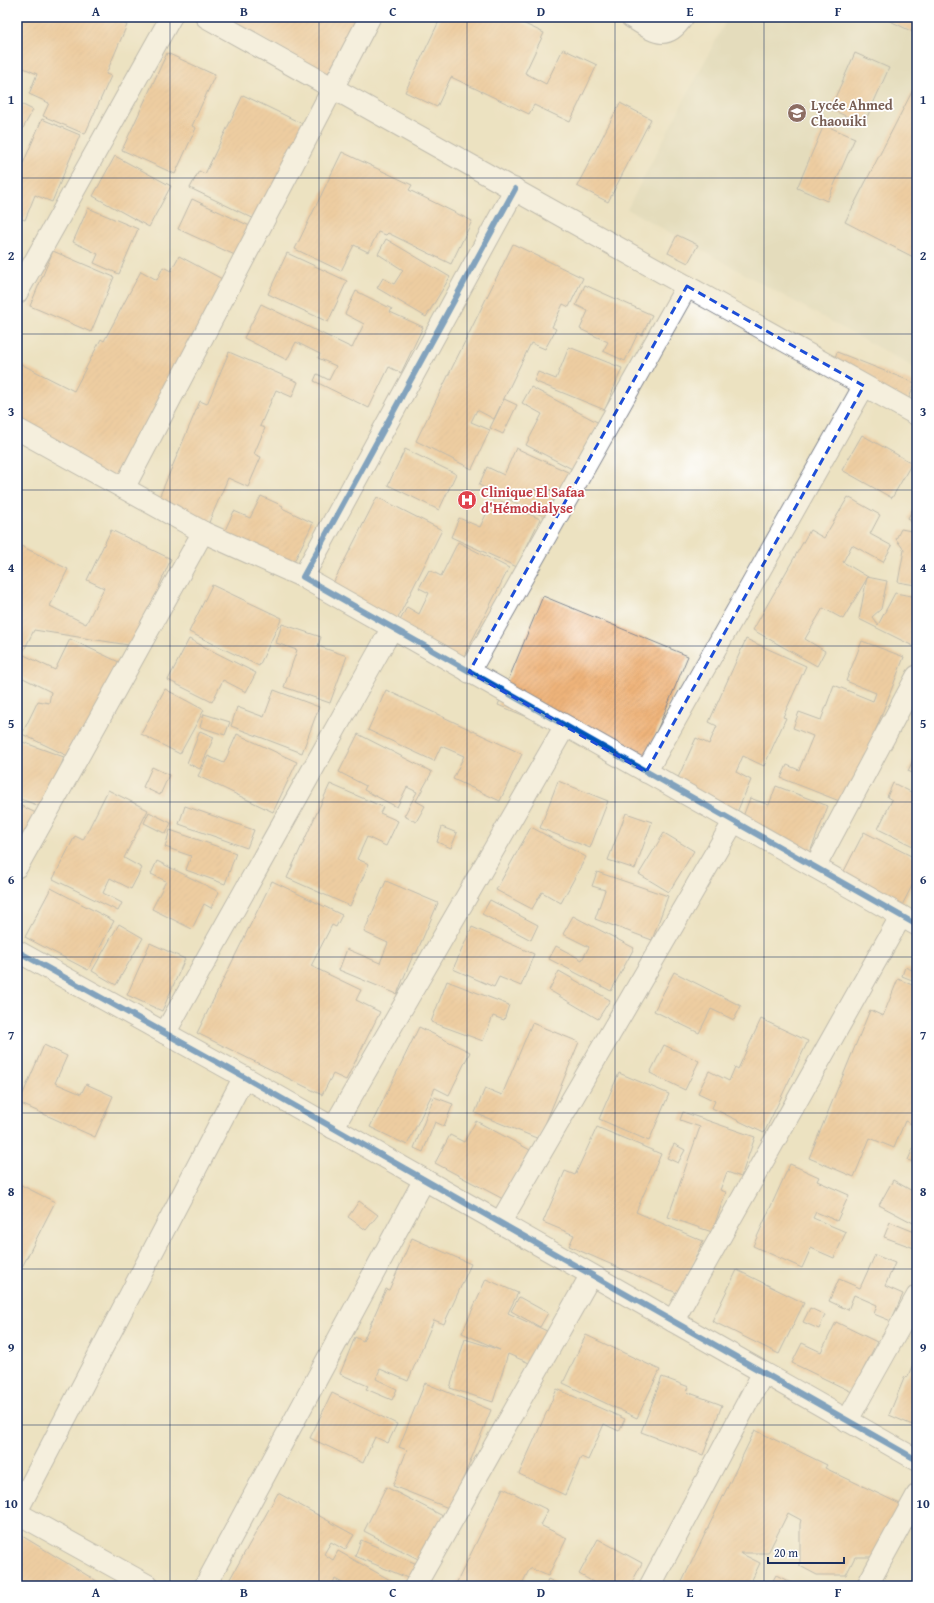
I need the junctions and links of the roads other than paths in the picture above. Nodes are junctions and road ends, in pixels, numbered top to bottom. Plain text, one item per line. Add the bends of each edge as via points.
1 (171, 17) edge
2 (206, 17) edge
3 (370, 17) edge
4 (630, 17) edge
5 (683, 17) edge
6 (333, 88) junction
7 (515, 189) junction
8 (687, 286) junction
9 (17, 294) edge
10 (864, 386) junction
11 (917, 415) edge
12 (17, 429) edge
13 (124, 488) junction
14 (203, 532) junction
15 (303, 577) junction
16 (392, 628) junction
17 (469, 672) junction
18 (917, 676) edge
19 (565, 726) junction
20 (646, 772) junction
21 (734, 821) junction
22 (17, 867) edge
23 (815, 867) junction
24 (909, 920) edge
25 (17, 951) edge
26 (164, 1033) junction
27 (244, 1077) junction
28 (333, 1128) junction
29 (424, 1180) junction
30 (500, 1223) junction
31 (591, 1275) junction
32 (917, 1296) edge
33 (673, 1321) junction
34 (763, 1373) junction
35 (847, 1421) junction
36 (917, 1460) edge
37 (917, 1495) edge
38 (17, 1512) edge
39 (149, 1586) edge
40 (205, 1586) edge
41 (415, 1586) edge
42 (650, 1586) edge
43 (867, 1586) edge

1 - 9 street
2 - 6 street
3 - 6 street
4 - 5 street via 662,33 670,32 677,27
6 - 7 street
6 - 13 street
7 - 8 street
7 - 15 street
8 - 10 street
8 - 17 street
10 - 11 street
10 - 20 street
12 - 13 street
13 - 14 street
14 - 15 street
14 - 22 street
15 - 16 street
16 - 17 street
16 - 26 street
17 - 19 street
18 - 23 street
19 - 20 street
19 - 28 street
20 - 21 street
21 - 23 street
21 - 30 street
23 - 24 street
24 - 33 street
25 - 26 street
26 - 27 street
27 - 28 street
27 - 38 street
28 - 29 street
29 - 30 street
29 - 40 street
30 - 31 street
31 - 33 street
31 - 41 street
32 - 35 street
33 - 34 street
34 - 35 street
34 - 42 street
35 - 36 street
37 - 43 street
38 - 39 street

